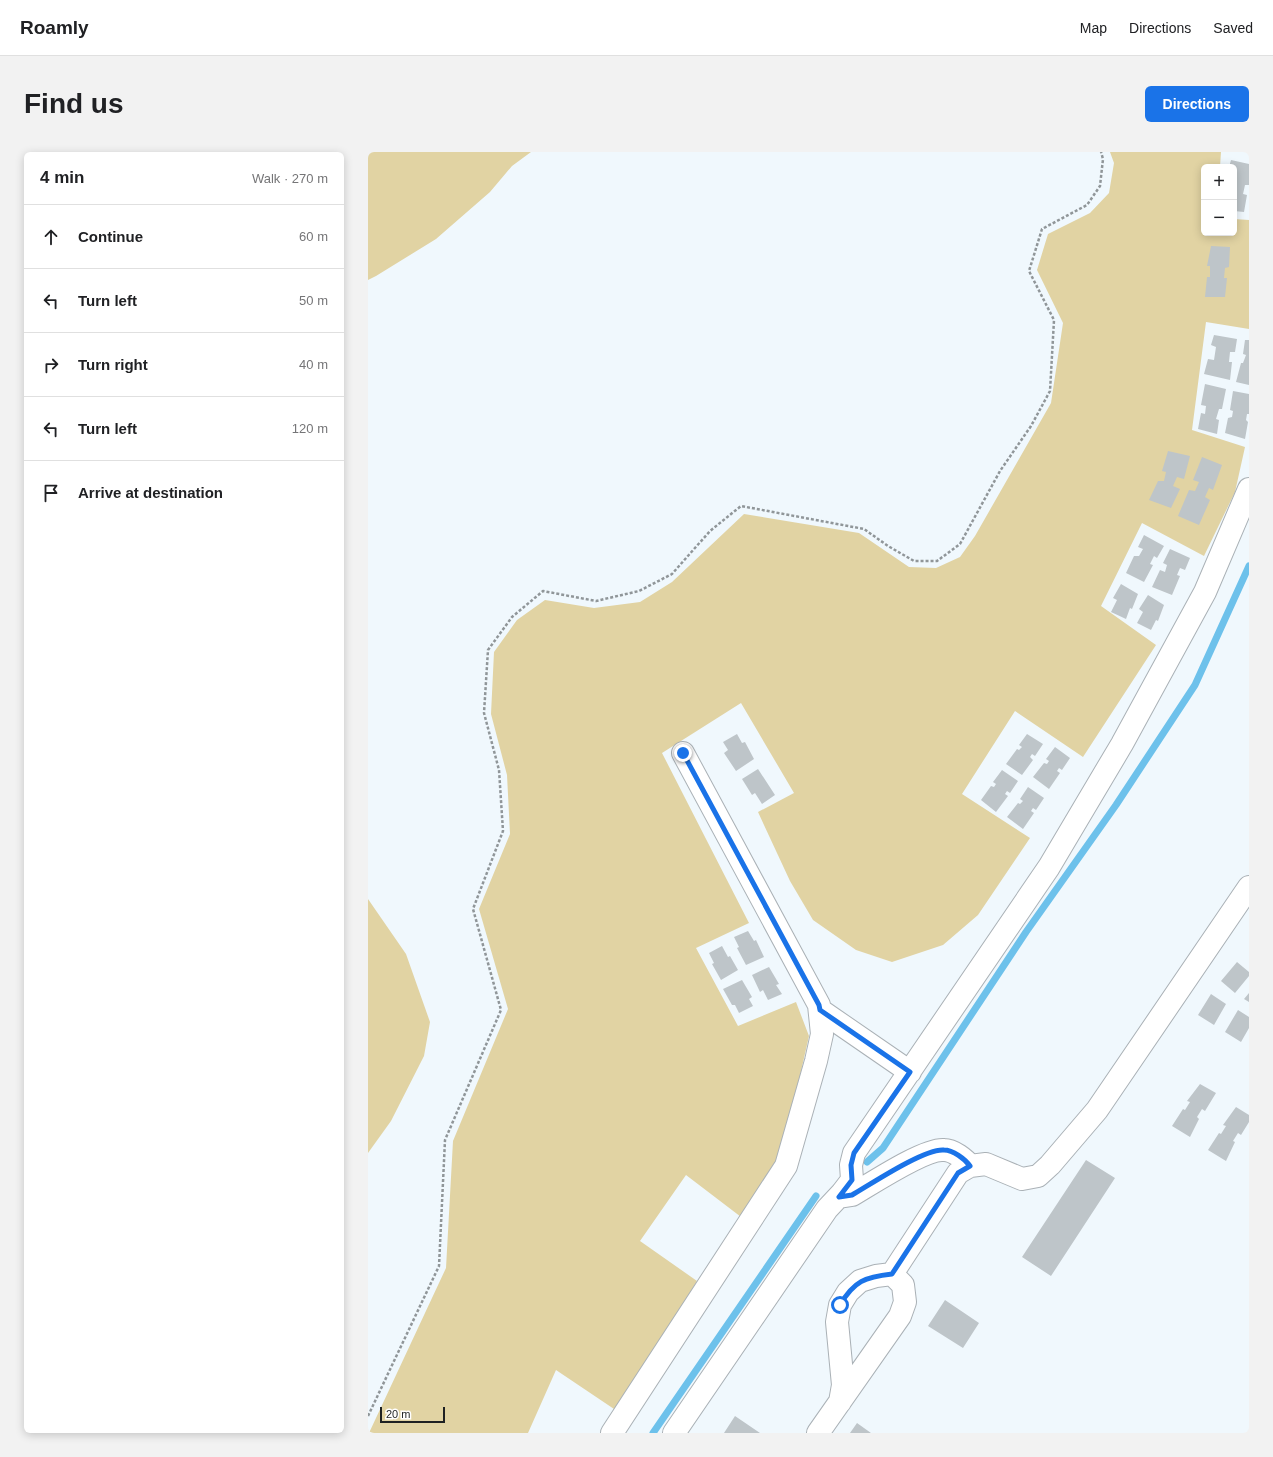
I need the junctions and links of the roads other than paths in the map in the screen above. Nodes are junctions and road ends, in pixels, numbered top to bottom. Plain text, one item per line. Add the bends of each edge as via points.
1 (1249, 489) edge
2 (683, 753) dead end
3 (1249, 887) edge
4 (820, 1010) junction
5 (910, 1072) junction
6 (970, 1166) junction
7 (839, 1197) junction
8 (892, 1274) junction
9 (840, 1402) junction
10 (612, 1433) edge
11 (674, 1433) edge
12 (818, 1433) edge

1 - 5 lane via 1205,592 1122,744 1049,867
2 - 4 lane
3 - 6 lane via 1097,1110 1050,1165 1038,1176 1022,1179 986,1164
4 - 5 lane
4 - 10 lane via 821,1041 786,1166
5 - 7 lane via 854,1153 851,1165 852,1180
6 - 7 lane via 963,1158 944,1150 926,1153 852,1195
6 - 8 lane via 958,1173
7 - 11 lane via 827,1209
8 - 9 lane via 903,1285 905,1302 900,1316
8 - 9 lane via 860,1281 848,1292 840,1305 838,1322 843,1386
9 - 12 lane

